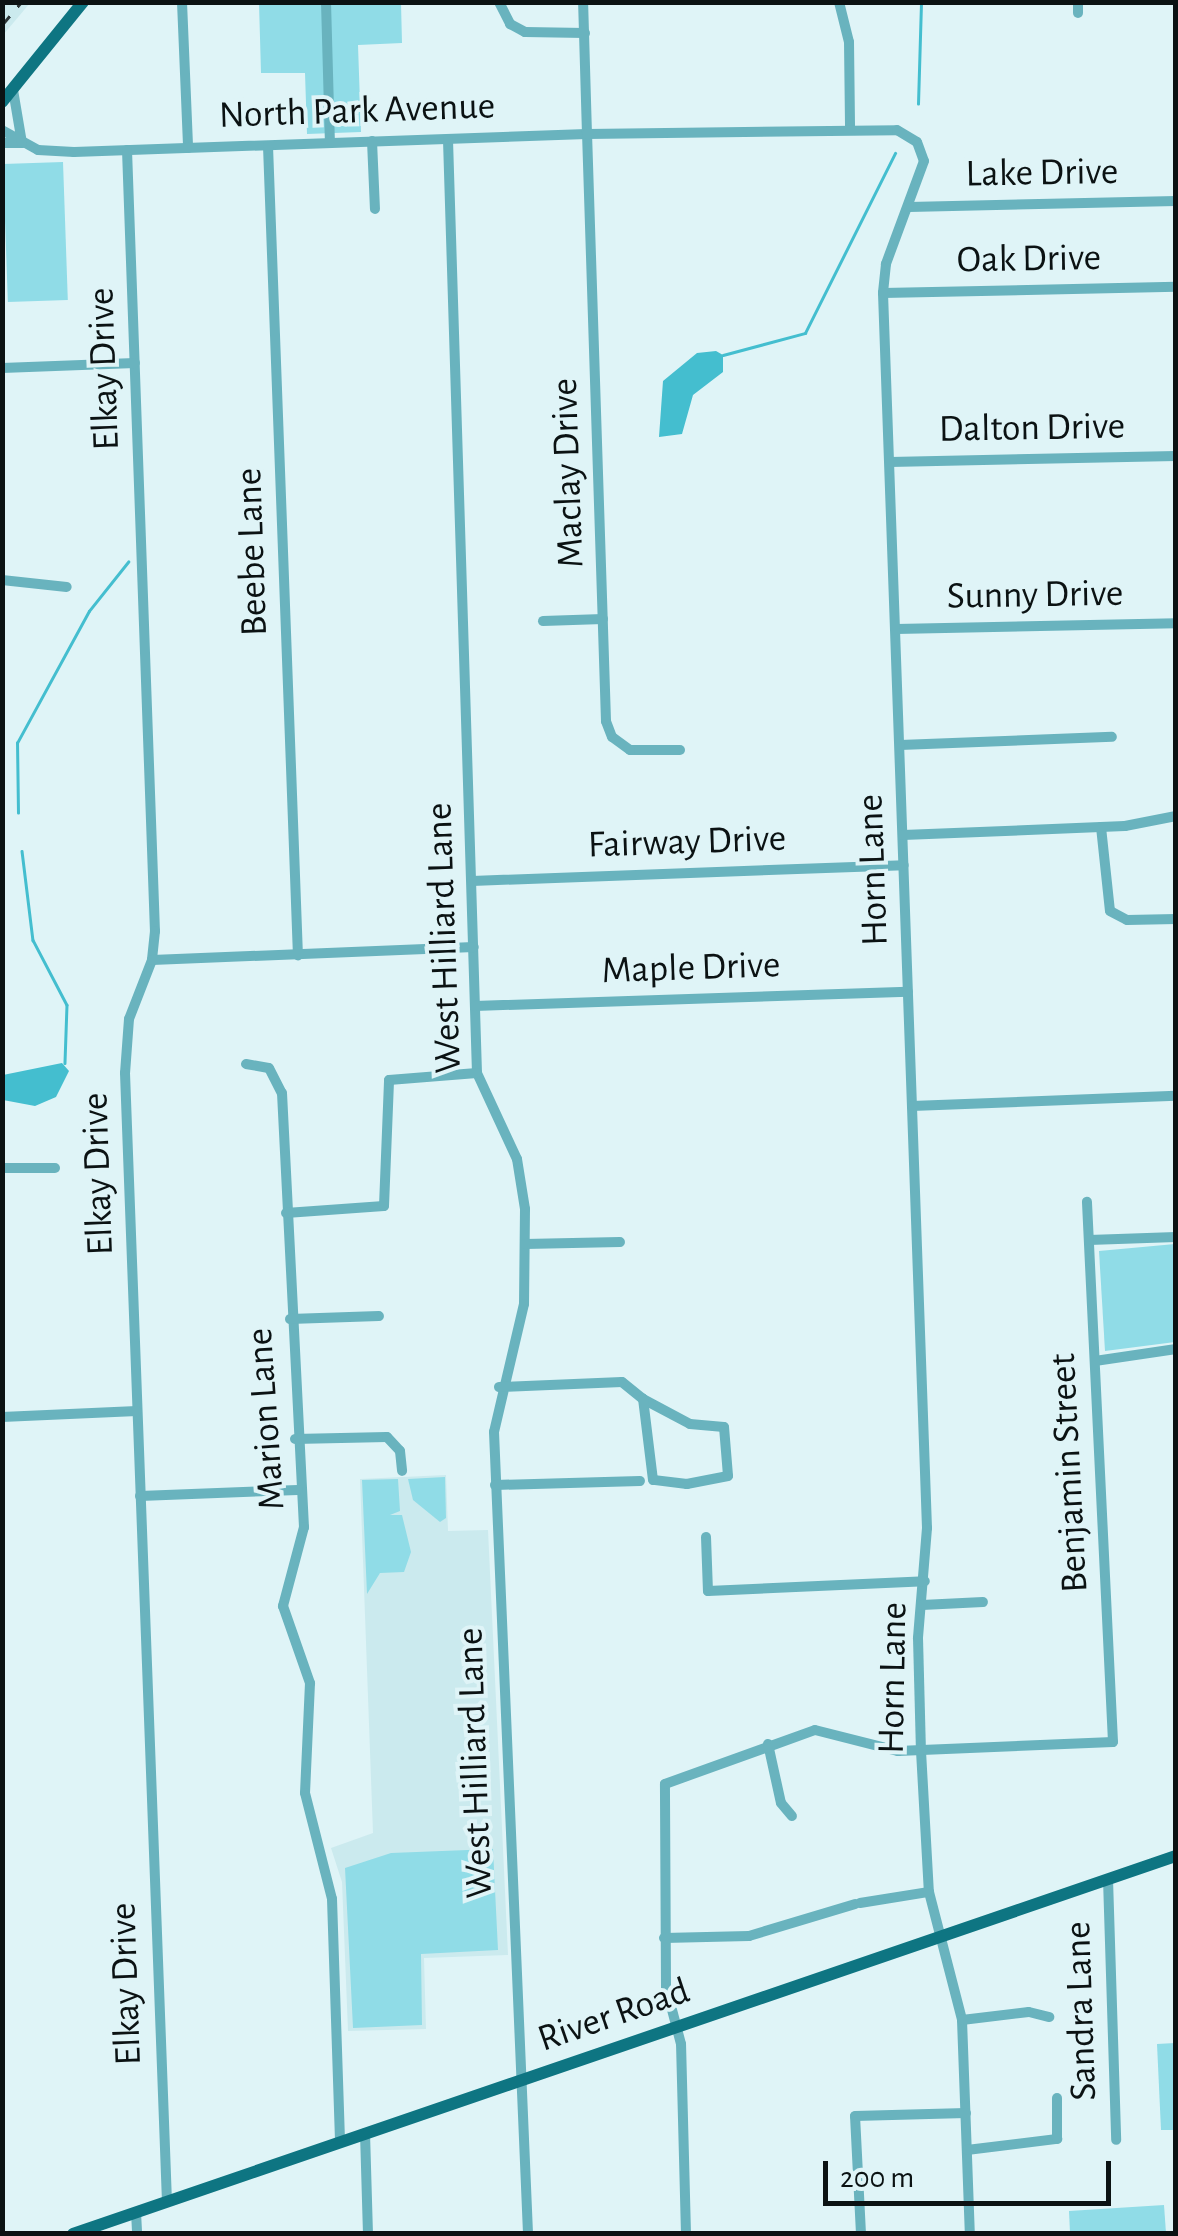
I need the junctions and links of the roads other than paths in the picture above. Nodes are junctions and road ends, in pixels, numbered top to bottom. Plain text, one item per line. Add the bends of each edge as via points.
1 (83, 2) edge
2 (182, 2) edge
3 (326, 2) edge
4 (499, 2) edge
5 (584, 2) edge
6 (838, 2) edge
7 (584, 33) junction
8 (14, 88) junction
9 (2, 102) edge
10 (850, 126) junction
11 (2, 130) edge
12 (588, 134) junction
13 (448, 140) junction
14 (372, 142) junction
15 (2, 143) edge
16 (22, 143) junction
17 (330, 143) junction
18 (268, 146) junction
19 (188, 148) junction
20 (128, 150) junction
21 (1176, 201) edge
22 (909, 207) junction
23 (375, 209) dead end
24 (1176, 287) edge
25 (883, 293) junction
26 (135, 363) junction
27 (2, 368) edge
28 (1176, 456) edge
29 (890, 462) junction
30 (2, 580) edge
31 (67, 587) dead end
32 (603, 619) junction
33 (543, 621) dead end
34 (1176, 623) edge
35 (896, 629) junction
36 (1112, 737) dead end
37 (900, 745) junction
38 (680, 750) dead end
39 (1176, 816) edge
40 (1101, 826) junction
41 (904, 836) junction
42 (904, 865) junction
43 (472, 881) junction
44 (1176, 919) edge
45 (474, 947) junction
46 (298, 955) junction
47 (152, 960) junction
48 (908, 992) junction
49 (476, 1006) junction
50 (246, 1064) dead end
51 (477, 1074) junction
52 (1176, 1096) edge
53 (912, 1106) junction
54 (2, 1168) edge
55 (55, 1168) dead end
56 (1087, 1202) dead end
57 (286, 1213) junction
58 (1176, 1237) edge
59 (1089, 1240) junction
60 (620, 1242) dead end
61 (526, 1244) junction
62 (378, 1316) dead end
63 (290, 1319) junction
64 (1176, 1349) edge
65 (1095, 1361) junction
66 (499, 1388) junction
67 (644, 1399) junction
68 (137, 1411) junction
69 (2, 1418) edge
70 (295, 1439) junction
71 (402, 1471) dead end
72 (640, 1481) dead end
73 (495, 1485) junction
74 (298, 1490) junction
75 (140, 1496) junction
76 (706, 1538) dead end
77 (926, 1581) junction
78 (983, 1602) dead end
79 (922, 1605) junction
80 (768, 1744) junction
81 (921, 1751) junction
82 (792, 1816) dead end
83 (1176, 1856) edge
84 (1108, 1879) junction
85 (929, 1892) junction
86 (941, 1936) junction
87 (664, 1938) junction
88 (1049, 2017) dead end
89 (962, 2020) junction
90 (676, 2027) junction
91 (523, 2079) junction
92 (1057, 2098) dead end
93 (966, 2113) junction
94 (365, 2134) junction
95 (1116, 2140) dead end
96 (340, 2142) junction
97 (966, 2150) junction
98 (168, 2201) junction
99 (136, 2212) junction
100 (72, 2234) edge
101 (137, 2234) edge
102 (368, 2234) edge
103 (528, 2234) edge
104 (686, 2234) edge
105 (860, 2234) edge
106 (970, 2234) edge

1 - 8 main road
2 - 19 street
3 - 17 street
4 - 7 street via 510,24 525,32
5 - 7 street
6 - 10 street via 848,42
7 - 12 street
8 - 9 main road
8 - 16 street
10 - 12 street, Horn Lane
10 - 22 street, Horn Lane via 897,130 918,142 924,161
11 - 16 street, North Park Avenue
12 - 13 street, North Park Avenue
12 - 32 street, Maclay Drive
13 - 14 street, North Park Avenue
13 - 43 street, West Hilliard Lane
14 - 17 street, North Park Avenue
14 - 23 street
15 - 16 street
16 - 20 street, North Park Avenue via 45,152
17 - 18 street, North Park Avenue
18 - 19 street, North Park Avenue
18 - 46 street, Beebe Lane
19 - 20 street, North Park Avenue
20 - 26 street, Elkay Drive
21 - 22 street, Lake Drive
22 - 25 street, Horn Lane via 886,264
24 - 25 street, Oak Drive
25 - 29 street, Horn Lane
26 - 27 street
26 - 47 street, Elkay Drive
28 - 29 street, Dalton Drive
29 - 35 street, Horn Lane
30 - 31 street
32 - 33 street
32 - 38 street, Maclay Drive via 612,736 633,751
34 - 35 street, Sunny Drive
35 - 37 street, Horn Lane
36 - 37 street
37 - 41 street, Horn Lane
39 - 40 street
40 - 41 street
40 - 44 street via 1104,893 1114,915
41 - 42 street, Horn Lane
42 - 43 street, Fairway Drive
42 - 48 street, Horn Lane
43 - 45 street, West Hilliard Lane
45 - 46 street
45 - 49 street, West Hilliard Lane
46 - 47 street
47 - 68 street, Elkay Drive via 129,1018 125,1056
48 - 49 street, Maple Drive
48 - 53 street, Horn Lane
49 - 51 street, West Hilliard Lane
50 - 57 street, Marion Lane via 269,1068 281,1085
51 - 57 street via 389,1074 387,1208
51 - 61 street, West Hilliard Lane via 520,1170
52 - 53 street
53 - 77 street, Horn Lane
54 - 55 street
56 - 59 street, Benjamin Street
57 - 63 street, Marion Lane
58 - 59 street
59 - 65 street, Benjamin Street
60 - 61 street
61 - 66 street, West Hilliard Lane via 521,1319
62 - 63 street
63 - 70 street, Marion Lane
64 - 65 street
65 - 81 street, Benjamin Street via 1113,1742
66 - 67 street via 622,1382
66 - 73 street, West Hilliard Lane
67 - 67 street via 690,1424 724,1427 728,1476 687,1484 653,1480
68 - 69 street
68 - 75 street, Elkay Drive
70 - 71 street via 387,1437 400,1452
70 - 74 street, Marion Lane
72 - 73 street
73 - 91 street, West Hilliard Lane
74 - 75 street
74 - 96 street, Marion Lane via 304,1526 283,1606 310,1683 305,1793 332,1898
75 - 98 street, Elkay Drive
76 - 77 street via 708,1591
77 - 79 street, Horn Lane
78 - 79 street
79 - 81 street, Horn Lane
80 - 81 street via 825,1729 888,1750
80 - 82 street via 782,1803
80 - 87 street via 681,1774 663,1788
81 - 85 street, Horn Lane
83 - 84 main road, River Road
84 - 86 main road, River Road
84 - 95 street, Sandra Lane
85 - 86 street, Horn Lane
85 - 87 street via 858,1903 749,1936
86 - 89 street, Horn Lane
86 - 90 main road, River Road
87 - 90 street
88 - 89 street via 1028,2012
89 - 93 street, Horn Lane
90 - 91 main road, River Road
90 - 104 street
91 - 94 main road, River Road
91 - 103 street, West Hilliard Lane
92 - 97 street via 1057,2138
93 - 97 street, Horn Lane
93 - 105 street via 856,2116
94 - 96 main road, River Road
94 - 102 street
96 - 98 main road, River Road
97 - 106 street, Horn Lane
98 - 99 main road, River Road
99 - 100 main road, River Road
99 - 101 street

